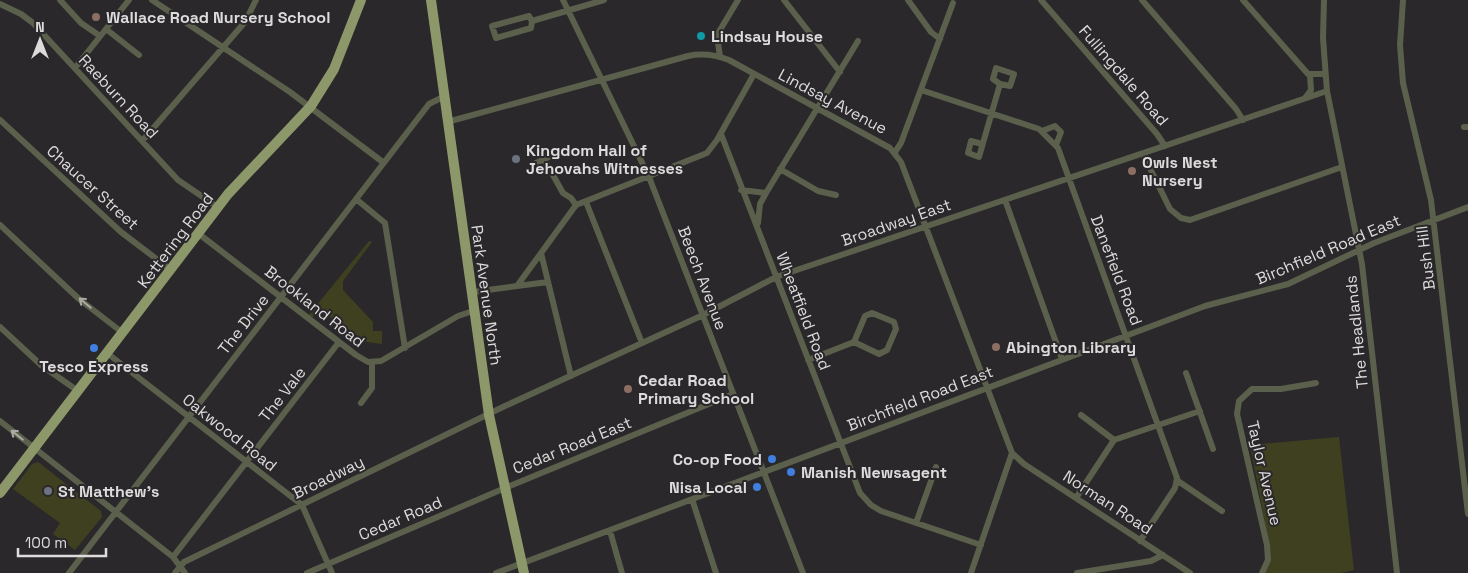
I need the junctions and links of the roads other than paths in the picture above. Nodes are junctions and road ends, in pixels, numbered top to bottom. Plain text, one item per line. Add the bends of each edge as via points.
1 (60, 0) edge
2 (129, 0) edge
3 (152, 0) edge
4 (256, 0) edge
5 (361, 0) edge
6 (426, 0) edge
7 (431, 0) edge
8 (563, 0) edge
9 (604, 0) edge
10 (738, 0) edge
11 (784, 0) edge
12 (908, 0) edge
13 (1041, 0) edge
14 (1142, 0) edge
15 (1243, 0) edge
16 (1324, 0) edge
17 (1402, 0) edge
18 (953, 3) dead end
19 (0, 4) edge
20 (568, 10) junction
21 (432, 19) junction
22 (532, 21) junction
23 (106, 29) junction
24 (100, 36) junction
25 (940, 39) junction
26 (858, 42) dead end
27 (223, 48) junction
28 (139, 55) dead end
29 (720, 57) junction
30 (75, 68) junction
31 (840, 72) junction
32 (754, 74) junction
33 (1325, 74) junction
34 (1310, 76) junction
35 (602, 80) junction
36 (1000, 84) dead end
37 (921, 90) junction
38 (1327, 91) junction
39 (443, 97) junction
40 (1305, 99) junction
41 (310, 106) junction
42 (818, 109) junction
43 (992, 114) junction
44 (0, 120) edge
45 (1243, 120) junction
46 (447, 122) junction
47 (1042, 131) junction
48 (721, 134) junction
49 (142, 140) junction
50 (982, 144) dead end
51 (1056, 145) junction
52 (1165, 146) junction
53 (895, 152) junction
54 (555, 154) dead end
55 (1143, 154) junction
56 (544, 159) junction
57 (384, 163) junction
58 (534, 164) dead end
59 (1342, 167) junction
60 (780, 170) junction
61 (650, 177) junction
62 (1069, 178) junction
63 (741, 190) junction
64 (766, 193) junction
65 (836, 195) dead end
66 (356, 200) junction
67 (1005, 200) junction
68 (586, 202) junction
69 (576, 205) junction
70 (1468, 207) edge
71 (219, 208) junction
72 (1434, 220) junction
73 (757, 224) junction
74 (0, 225) edge
75 (925, 226) junction
76 (199, 234) junction
77 (1359, 250) junction
78 (541, 253) junction
79 (171, 270) junction
80 (776, 277) junction
81 (548, 282) junction
82 (517, 286) junction
83 (473, 292) junction
84 (281, 297) junction
85 (473, 311) junction
86 (703, 315) junction
87 (0, 327) edge
88 (122, 333) junction
89 (1127, 336) junction
90 (339, 342) junction
91 (854, 342) junction
92 (642, 343) junction
93 (405, 348) junction
94 (107, 353) junction
95 (1062, 359) junction
96 (808, 360) junction
97 (372, 363) junction
98 (1186, 373) dead end
99 (571, 376) junction
100 (1316, 382) dead end
101 (986, 388) junction
102 (78, 391) junction
103 (734, 394) junction
104 (361, 403) dead end
105 (1200, 411) junction
106 (489, 414) junction
107 (1081, 415) dead end
108 (189, 417) junction
109 (0, 422) edge
110 (1159, 425) junction
111 (1114, 440) junction
112 (840, 443) junction
113 (34, 449) junction
114 (1214, 449) dead end
115 (1012, 453) junction
116 (246, 462) junction
117 (936, 467) dead end
118 (763, 471) junction
119 (1178, 481) junction
120 (505, 488) junction
121 (0, 493) edge
122 (1076, 498) junction
123 (692, 499) junction
124 (302, 505) junction
125 (1222, 511) dead end
126 (115, 512) junction
127 (1468, 514) edge
128 (916, 523) junction
129 (610, 531) junction
130 (1140, 541) junction
131 (981, 545) junction
132 (1163, 555) junction
133 (173, 557) junction
134 (328, 564) junction
135 (180, 565) junction
136 (523, 569) edge
137 (69, 573) edge
138 (175, 573) edge
139 (185, 573) edge
140 (307, 573) edge
141 (332, 573) edge
142 (496, 573) edge
143 (622, 573) edge
144 (716, 573) edge
145 (802, 573) edge
146 (971, 573) edge
147 (1077, 573) edge
148 (1190, 573) edge
149 (1262, 573) edge
150 (1397, 573) edge

1 - 24 street
2 - 23 street
3 - 27 street
4 - 27 street via 250,15
5 - 41 main road, Kettering Road via 334,69
6 - 21 main road, Park Avenue North
7 - 21 main road, Park Avenue North
8 - 20 street, Beech Avenue
9 - 20 street
10 - 29 street via 717,35
11 - 31 street
12 - 25 street via 931,32
13 - 52 street, Fullingdale Road
14 - 45 street
15 - 34 street
16 - 33 street, The Headlands
17 - 72 street, Bush Hill via 1400,45 1404,83
18 - 25 street
19 - 30 street, Raeburn Road via 28,18
20 - 22 street
20 - 35 street, Beech Avenue
21 - 39 main road, Park Avenue North
22 - 22 street via 531,28 496,38 492,26 528,16
23 - 24 street
23 - 28 street
24 - 30 street
25 - 37 street
26 - 31 street
27 - 41 street
27 - 49 street
29 - 32 street, Lindsay Avenue
29 - 35 street, Lindsay Avenue via 688,56
30 - 49 street, Raeburn Road
31 - 42 street
32 - 42 street, Lindsay Avenue
32 - 48 street
33 - 34 street
33 - 38 street, The Headlands
34 - 40 street via 1311,90
35 - 46 street, Lindsay Avenue
35 - 61 street, Beech Avenue
36 - 43 street
37 - 43 street, Danefield Road
37 - 53 street
38 - 40 street, Broadway East
38 - 59 street, The Headlands
39 - 46 main road, Park Avenue North
39 - 57 street, The Drive via 428,104
40 - 45 street, Broadway East
41 - 57 street
41 - 71 main road, Kettering Road
42 - 53 street, Lindsay Avenue
42 - 60 street
43 - 47 street, Danefield Road
43 - 50 street
44 - 79 street, Chaucer Street via 110,223
45 - 52 street, Broadway East
46 - 83 main road, Park Avenue North
47 - 51 street, Danefield Road
47 - 51 street, Danefield Road via 1055,126 1061,132
48 - 61 street via 703,156
48 - 63 street, Wheatfield Road
49 - 71 street, Raeburn Road via 178,180
51 - 62 street, Danefield Road
52 - 55 street, Broadway East
53 - 75 street, Lindsay Avenue
54 - 56 street
55 - 59 street via 1170,209 1181,218 1190,220
55 - 62 street, Broadway East
56 - 58 street
56 - 69 street via 562,193
57 - 66 street, The Drive
59 - 77 street, The Headlands
60 - 64 street
60 - 65 street via 818,191
61 - 68 street
61 - 86 street, Beech Avenue
62 - 67 street, Broadway East
62 - 89 street, Danefield Road
63 - 64 street
63 - 73 street, Wheatfield Road
64 - 73 street via 760,204
66 - 84 street, The Drive
66 - 93 street via 385,223
67 - 75 street, Broadway East
67 - 95 street
68 - 69 street
68 - 92 street
69 - 78 street
70 - 72 street, Birchfield Road East
71 - 76 main road, Kettering Road
72 - 77 street, Birchfield Road East
72 - 127 street, Bush Hill
73 - 80 street, Wheatfield Road
88 -> 74 street
75 - 80 street, Broadway East
75 - 101 street, Lindsay Avenue
76 - 79 main road, Kettering Road
76 - 84 street, Brookland Road
77 - 89 street, Birchfield Road East via 1288,284 1205,306
77 - 150 street, The Headlands
78 - 81 street
78 - 82 street
79 - 88 main road, Kettering Road
80 - 86 street, Broadway East
80 - 96 street, Wheatfield Road
81 - 82 street
81 - 99 street
82 - 83 street
83 - 85 main road, Park Avenue North
84 - 90 street, Brookland Road
84 - 108 street, The Drive
85 - 93 street, Brookland Road via 461,314
85 - 106 main road, Park Avenue North
86 - 92 street, Broadway East
86 - 103 street, Beech Avenue
87 - 102 street via 41,365
88 - 94 main road, Kettering Road
89 - 95 street, Birchfield Road East
89 - 110 street, Danefield Road
90 - 97 street, Brookland Road via 361,359
90 - 116 street, The Vale
91 - 91 street via 865,316 872,313 894,322 896,329 887,350 879,354
91 - 96 street
92 - 99 street, Broadway East
93 - 97 street, Brookland Road
94 - 102 main road, Kettering Road
94 - 108 street, Oakwood Road
95 - 101 street, Birchfield Road East
96 - 112 street, Wheatfield Road
97 - 104 street via 372,388
98 - 105 street
99 - 106 street, Broadway East
100 - 149 street, Taylor Avenue via 1281,390 1257,388 1245,394 1237,405 1267,545 1268,560
101 - 112 street, Birchfield Road East
101 - 115 street, Lindsay Avenue
102 - 113 main road, Kettering Road
103 - 118 street, Beech Avenue
103 - 120 street, Cedar Road East
105 - 110 street
105 - 114 street
106 - 120 main road, Park Avenue North
106 - 124 street, Broadway
107 - 111 street
108 - 116 street, Oakwood Road
108 - 126 street, The Drive
113 -> 109 street
110 - 111 street
110 - 119 street, Danefield Road
111 - 122 street
112 - 118 street, Birchfield Road East
112 - 128 street, Wheatfield Road via 863,497 881,511
113 - 121 main road, Kettering Road
113 - 126 street
115 - 122 street, Norman Road
115 - 131 street
116 - 124 street, Oakwood Road
116 - 133 street, The Vale
117 - 128 street
118 - 123 street, Birchfield Road East
118 - 145 street, Beech Avenue
119 - 125 street
119 - 130 street
120 - 134 street, Cedar Road
120 - 136 main road, Park Avenue North
122 - 130 street, Norman Road
123 - 129 street, Birchfield Road East
123 - 144 street
124 - 134 street, Oakwood Road
124 - 135 street, Broadway
126 - 133 street
126 - 137 street, The Drive
128 - 131 street, Wheatfield Road
129 - 136 street, Birchfield Road East
129 - 143 street
130 - 132 street, Norman Road
131 - 146 street
132 - 147 street via 1151,561
132 - 148 street, Norman Road
133 - 135 street
134 - 140 street, Cedar Road
134 - 141 street, Oakwood Road
135 - 138 street
135 - 139 street
136 - 142 street, Birchfield Road East

